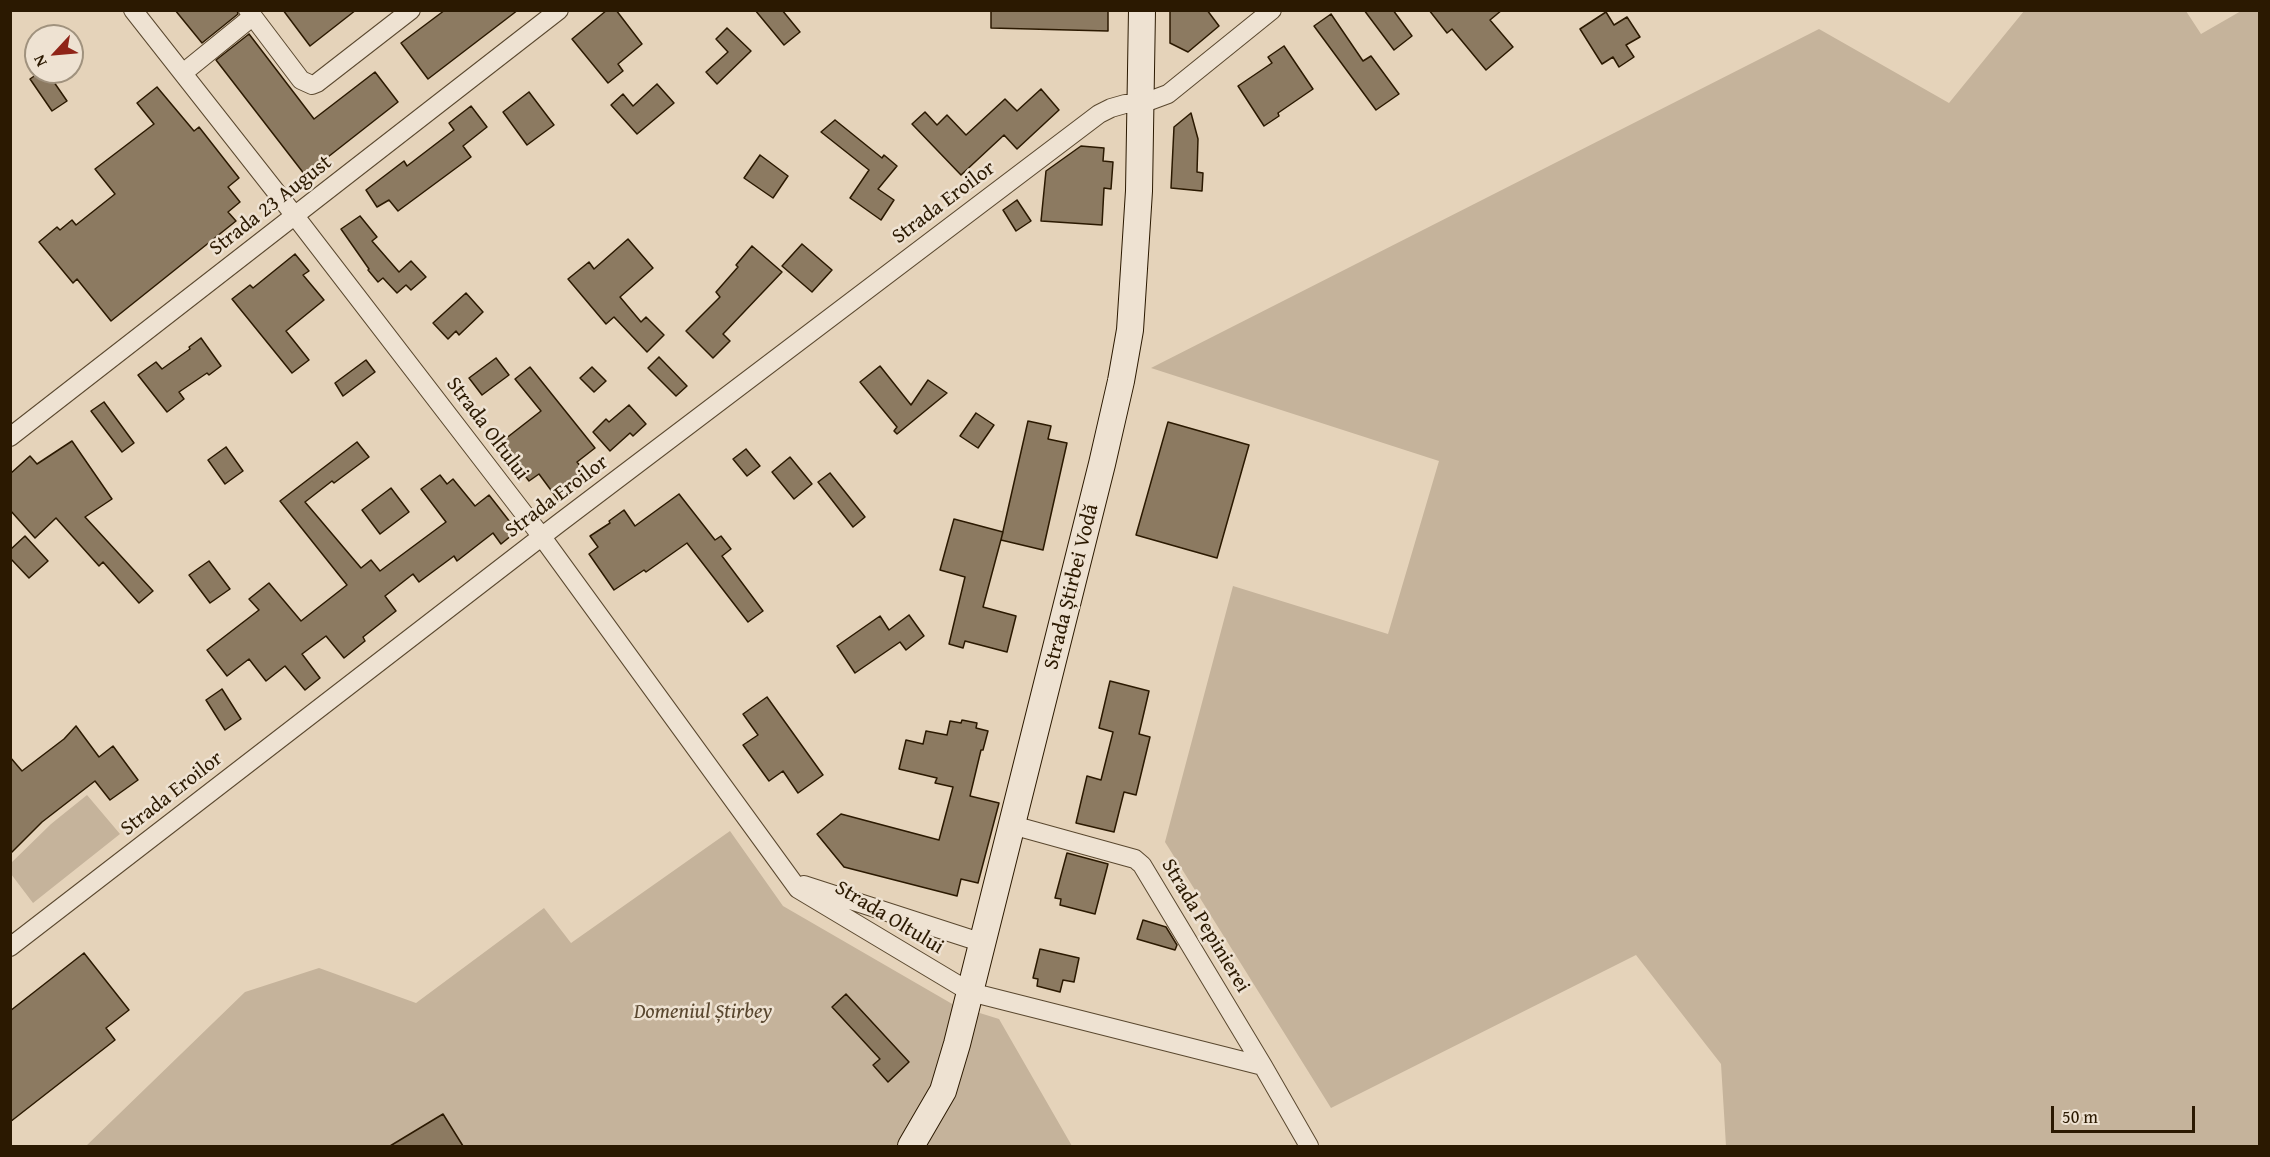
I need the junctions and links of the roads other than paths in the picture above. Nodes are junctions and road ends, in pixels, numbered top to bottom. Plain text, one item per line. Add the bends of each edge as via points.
1 (133, 10) edge
2 (411, 10) edge
3 (559, 10) edge
4 (1142, 10) edge
5 (1272, 10) edge
6 (250, 14) edge
7 (183, 73) junction
8 (1141, 104) junction
9 (295, 216) junction
10 (10, 437) edge
11 (542, 537) junction
12 (1012, 825) junction
13 (789, 878) junction
14 (983, 943) junction
15 (10, 947) edge
16 (970, 992) junction
17 (1263, 1066) junction
18 (911, 1146) edge
19 (1309, 1146) edge

1 - 7 street, Strada Oltului
2 - 6 street via 312,85 301,80
3 - 9 street, Strada 23 August
4 - 8 street, Strada Știrbei Vodă
5 - 8 street, Strada Eroilor via 1168,94
6 - 7 street
7 - 9 street, Strada Oltului
8 - 11 street, Strada Eroilor via 1125,104 1099,114
8 - 12 street, Strada Știrbei Vodă via 1130,330 1121,381
9 - 10 street, Strada 23 August
9 - 11 street, Strada Oltului
11 - 13 street, Strada Oltului
11 - 15 street, Strada Eroilor
12 - 14 street, Strada Știrbei Vodă
12 - 17 street, Strada Pepinierei via 1135,859 1142,865
13 - 14 street, Strada Oltului
13 - 16 street, Strada Oltului via 805,894
14 - 16 street, Strada Știrbei Vodă
16 - 17 street
16 - 18 street, Strada Știrbei Vodă via 943,1091
17 - 19 street, Strada Pepinierei

